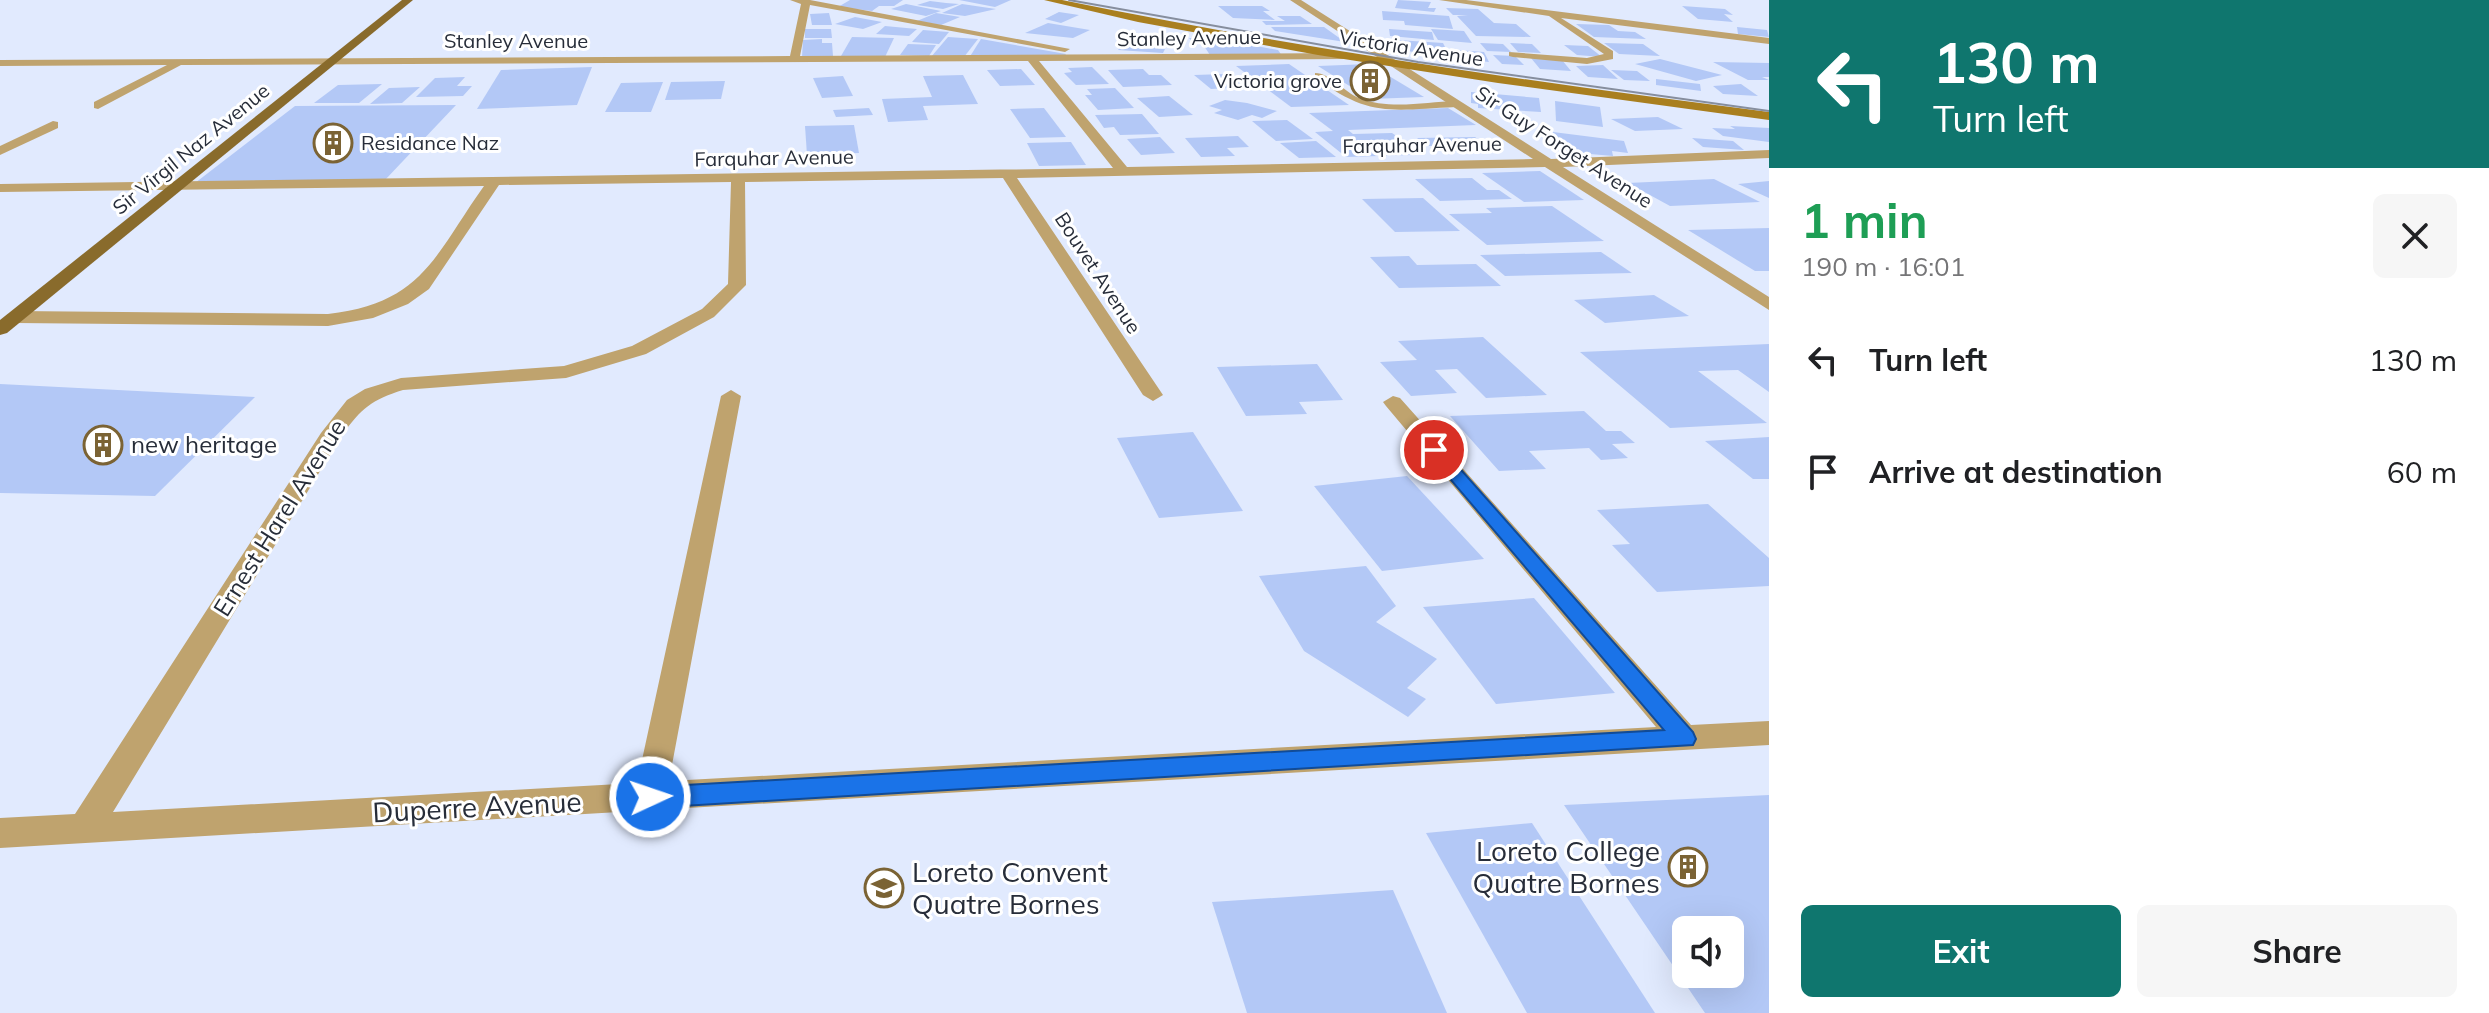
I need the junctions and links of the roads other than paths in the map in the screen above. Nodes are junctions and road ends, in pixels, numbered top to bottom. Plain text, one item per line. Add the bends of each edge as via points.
1 (408, 0) edge
2 (1049, 0) edge
3 (1295, 0) edge
4 (1444, 0) edge
5 (801, 1) edge
6 (1548, 13) junction
7 (1769, 41) edge
8 (1513, 54) dead end
9 (1347, 56) junction
10 (1098, 59) junction
11 (794, 60) junction
12 (1033, 60) junction
13 (330, 61) junction
14 (182, 62) junction
15 (0, 63) edge
16 (1397, 65) junction
17 (1318, 75) dead end
18 (1456, 104) junction
19 (98, 105) dead end
20 (1769, 116) edge
21 (53, 125) dead end
22 (0, 151) edge
23 (1769, 154) edge
24 (1548, 163) junction
25 (1123, 171) junction
26 (1007, 174) junction
27 (738, 179) junction
28 (493, 183) junction
29 (177, 187) junction
30 (0, 188) edge
31 (1769, 305) edge
32 (16, 317) junction
33 (0, 329) edge
34 (1153, 395) dead end
35 (731, 396) dead end
36 (1393, 402) dead end
37 (1769, 733) edge
38 (1685, 739) junction
39 (650, 797) junction
40 (85, 828) junction
41 (0, 833) edge

1 - 13 main road, Sir Virgil Naz Avenue
2 - 9 main road, Victoria Avenue
3 - 16 street, Sir Guy Forget Avenue
4 - 6 street
5 - 10 street via 1063,48
5 - 11 street
6 - 7 street
6 - 8 street via 1609,57 1587,61
9 - 10 street, Stanley Avenue
9 - 16 main road, Victoria Avenue
10 - 12 street, Stanley Avenue
11 - 12 street, Stanley Avenue
11 - 13 street, Stanley Avenue
12 - 25 street
13 - 14 street, Stanley Avenue
13 - 29 main road, Sir Virgil Naz Avenue
14 - 15 street, Stanley Avenue
14 - 19 street
16 - 18 street, Sir Guy Forget Avenue
16 - 20 main road, Victoria Avenue
17 - 18 lane via 1367,103
18 - 24 street, Sir Guy Forget Avenue
21 - 22 street
23 - 24 street, Farquhar Avenue
24 - 25 street, Farquhar Avenue
24 - 31 street, Sir Guy Forget Avenue
25 - 26 street, Farquhar Avenue
26 - 27 street, Farquhar Avenue
26 - 34 street, Bouvet Avenue
27 - 28 street, Farquhar Avenue
27 - 40 street, Ernest Harel Avenue via 737,285 708,313 639,350 566,372 401,384 354,404
28 - 29 street, Farquhar Avenue
28 - 32 street via 423,285 408,299 363,316
29 - 30 street, Farquhar Avenue
29 - 32 main road, Sir Virgil Naz Avenue
32 - 33 main road, Sir Virgil Naz Avenue
35 - 39 street
36 - 38 street
37 - 38 street, Duperre Avenue
38 - 39 street, Duperre Avenue
39 - 40 street, Duperre Avenue
40 - 41 street, Duperre Avenue

